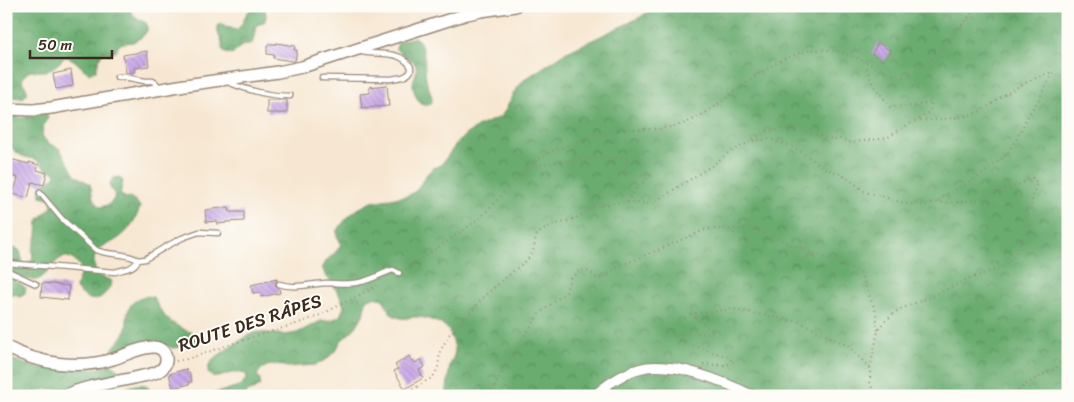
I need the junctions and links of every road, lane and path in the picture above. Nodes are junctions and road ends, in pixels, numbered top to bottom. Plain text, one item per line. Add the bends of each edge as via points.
1 (515, 6) edge
2 (978, 6) edge
3 (360, 49) junction
4 (867, 63) junction
5 (117, 77) dead end
6 (322, 78) dead end
7 (228, 79) junction
8 (159, 90) junction
9 (290, 96) dead end
10 (6, 109) edge
11 (918, 120) junction
12 (750, 141) junction
13 (528, 168) junction
14 (40, 193) dead end
15 (627, 202) junction
16 (936, 202) junction
17 (218, 233) dead end
18 (138, 260) junction
19 (6, 263) edge
20 (6, 270) edge
21 (399, 273) joint
22 (36, 284) dead end
23 (279, 284) dead end
24 (381, 284) dead end
25 (878, 331) junction
26 (6, 347) edge
27 (1068, 355) edge
28 (166, 363) junction
29 (696, 364) dead end
30 (870, 369) junction
31 (1068, 385) edge
32 (64, 396) edge
33 (399, 396) edge
34 (490, 396) edge
35 (594, 396) edge
36 (754, 396) edge
37 (875, 396) edge
38 (902, 396) edge
39 (935, 396) edge
40 (999, 396) edge
41 (1060, 396) edge

1 - 3 street via 467,14
2 - 4 path via 934,58 906,77 898,77
3 - 6 lane via 360,52 400,57 410,65 410,72 391,78
3 - 7 street via 294,69
4 - 11 path via 866,69 878,92 890,107 932,102 930,111
4 - 13 path via 848,54 826,50 806,52 764,69 690,121 654,129 605,132 554,150
5 - 8 lane via 153,81
7 - 8 street
7 - 9 lane via 230,83 261,94
8 - 10 street via 51,108
11 - 12 path via 880,140 850,142 786,129 771,130
11 - 16 path via 965,116 980,111 1027,82 1053,72 1007,154 982,175
12 - 15 path via 651,204
12 - 16 path via 770,140 794,147 825,168 848,177 865,192 906,204
13 - 15 path via 576,160 629,158 623,175 650,175
13 - 21 path via 482,216
14 - 18 lane via 62,220 96,250
15 - 33 path via 589,208 578,217 538,233 528,259 485,295 448,336 433,377
16 - 25 path via 978,200 1032,178 1036,180 1013,259 1001,268 898,310
17 - 18 lane via 199,232
18 - 19 lane via 133,267 116,272
20 - 22 lane
21 - 23 lane via 393,270 358,283
24 - 28 path, ROUTE DES RÂPES via 316,317
25 - 30 path
25 - 34 path via 876,312 860,272 754,229 707,229 615,268 605,278 599,279 580,270 570,278 566,292 538,314
26 - 28 street via 38,360 66,364 95,363 154,347 162,350
27 - 40 path via 1056,368 1016,392
28 - 32 street via 159,371
29 - 30 path via 723,366 734,362 672,335 714,332 691,314 732,310 800,322 850,347
30 - 37 path
31 - 41 path
35 - 36 street via 625,374 660,366 696,373
38 - 39 path

